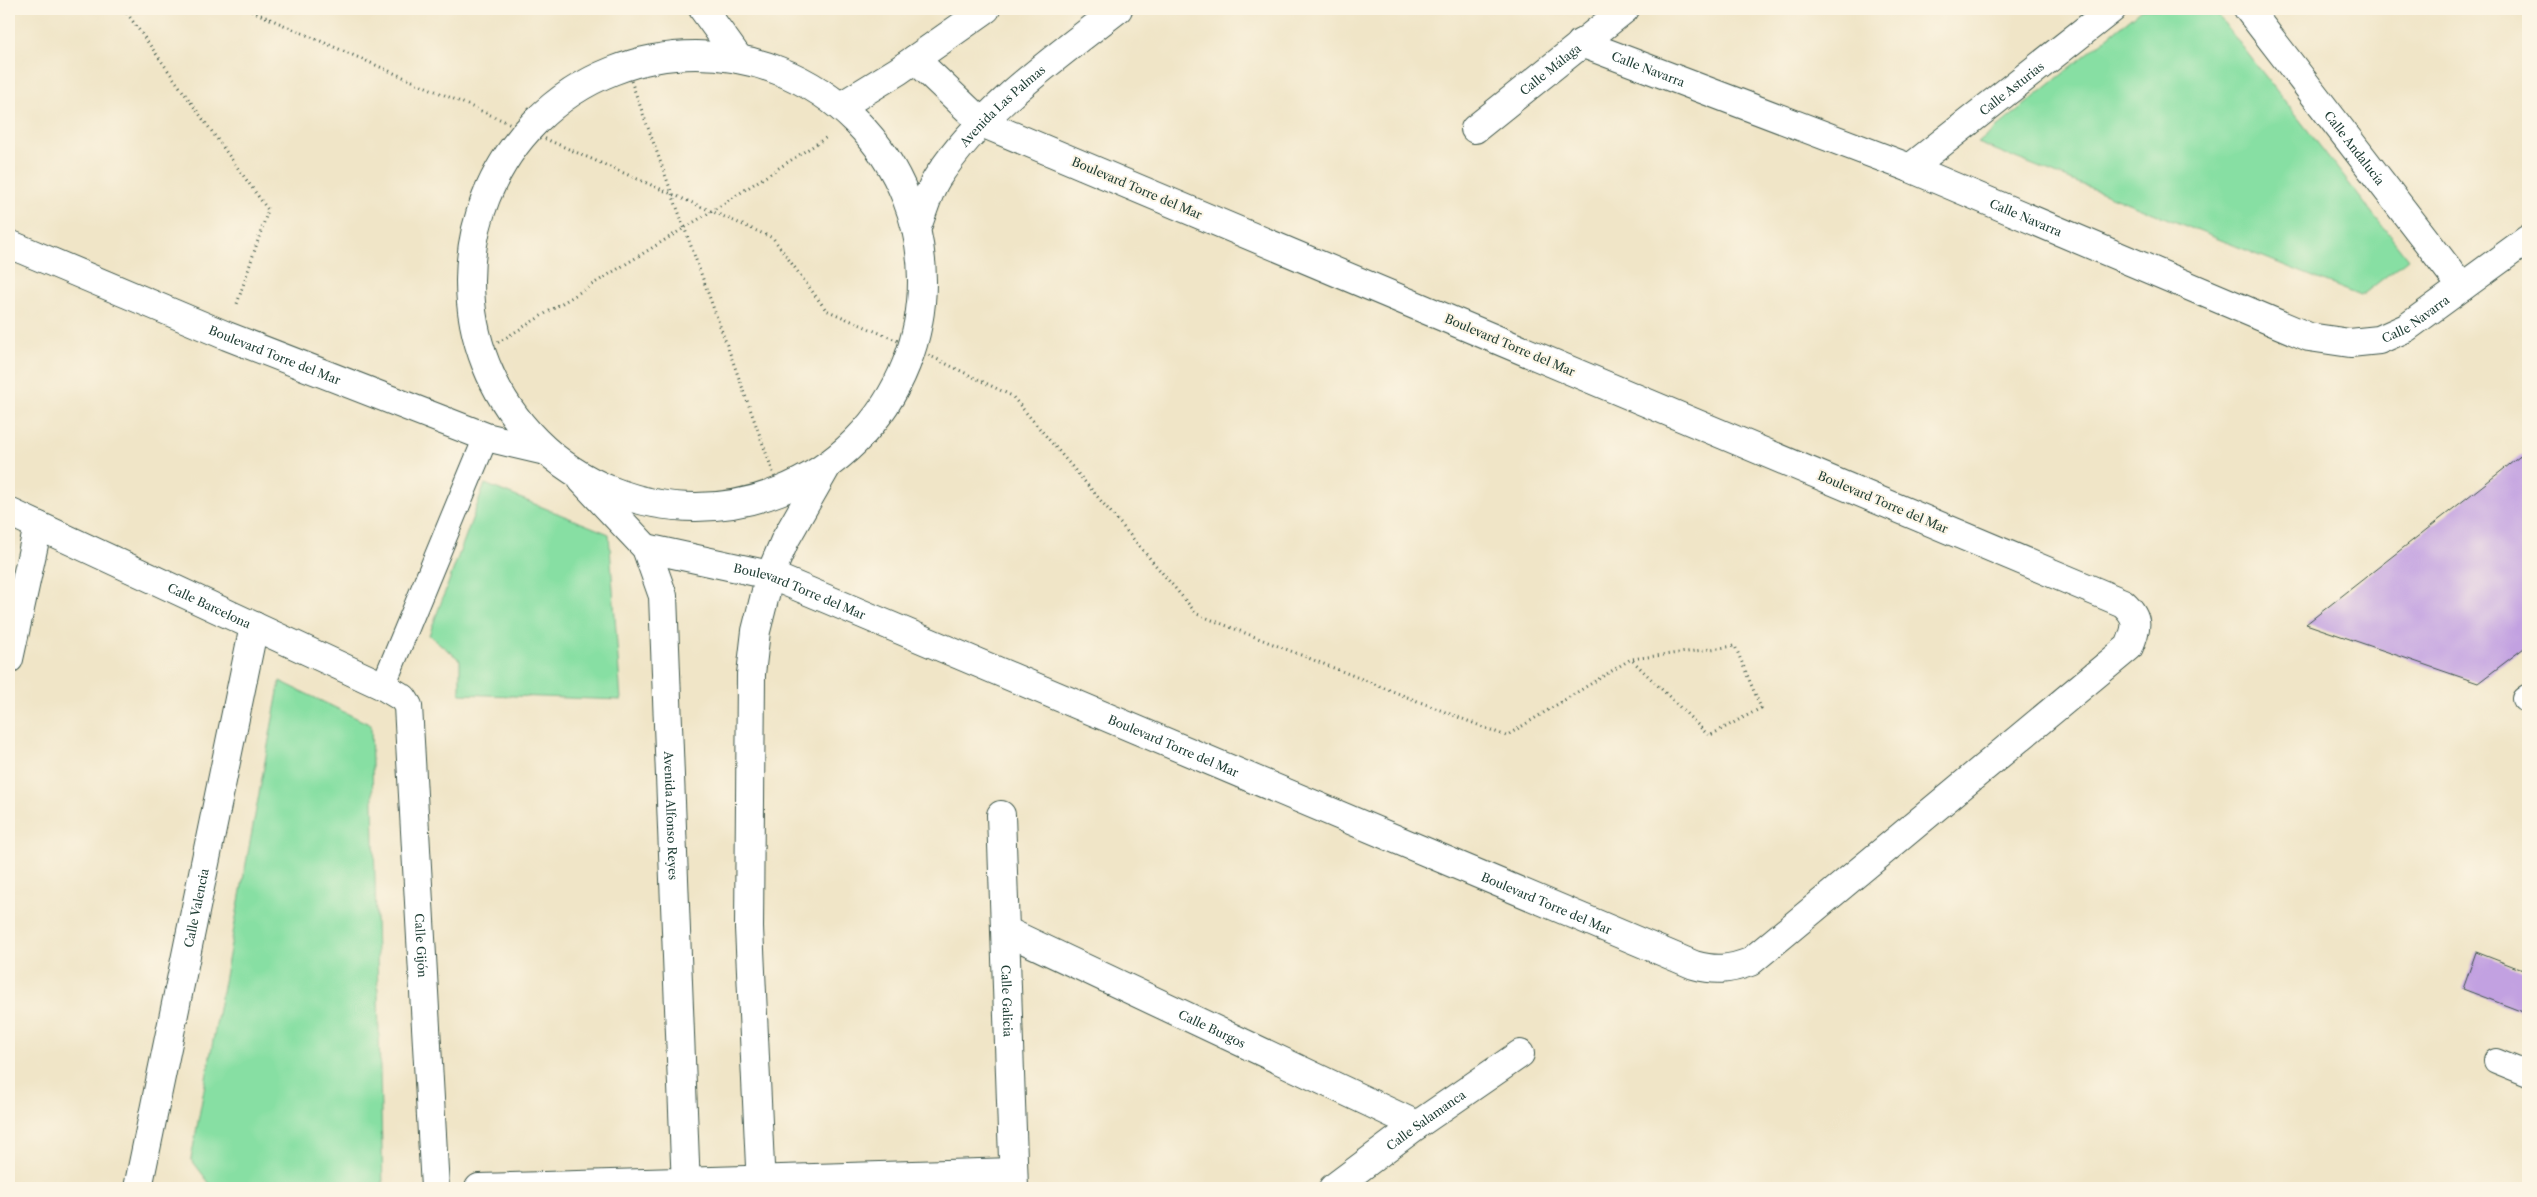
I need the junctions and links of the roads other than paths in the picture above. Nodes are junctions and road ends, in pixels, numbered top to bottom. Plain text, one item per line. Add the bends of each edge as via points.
1 (703, 9) edge
2 (986, 9) edge
3 (1118, 9) edge
4 (1625, 9) edge
5 (2112, 9) edge
6 (2248, 9) edge
7 (1582, 43) junction
8 (739, 59) junction
9 (915, 59) junction
10 (847, 113) junction
11 (982, 123) junction
12 (1475, 129) dead end
13 (1910, 168) junction
14 (917, 228) junction
15 (2528, 239) edge
16 (9, 244) edge
17 (2462, 287) junction
18 (486, 438) junction
19 (545, 451) junction
20 (827, 466) junction
21 (576, 473) junction
22 (9, 512) edge
23 (38, 526) junction
24 (646, 548) junction
25 (770, 575) junction
26 (254, 626) junction
27 (9, 660) edge
28 (383, 686) junction
29 (407, 702) joint
30 (1001, 815) dead end
31 (1006, 931) junction
32 (1520, 1054) dead end
33 (2496, 1061) dead end
34 (2528, 1074) edge
35 (1417, 1125) junction
36 (1013, 1180) edge
37 (761, 1184) edge
38 (141, 1186) edge
39 (686, 1186) edge
40 (435, 1188) edge
41 (479, 1188) edge
42 (1333, 1188) edge

1 - 8 street
2 - 9 street
3 - 11 street, Avenida Las Palmas via 1041,68
4 - 7 street, Calle Málaga
5 - 13 street, Calle Asturias
6 - 17 street, Calle Andalucía
7 - 12 street, Calle Málaga
7 - 13 street, Calle Navarra
8 - 10 street via 793,76
8 - 19 street via 673,56 626,67 610,72 553,105 509,153 479,212 468,276 476,340 502,400
9 - 10 street
9 - 11 street, Boulevard Torre del Mar
10 - 14 street via 875,141 901,182
11 - 14 street, Avenida Las Palmas via 936,179
11 - 25 street, Boulevard Torre del Mar via 2123,603 2132,611 2136,621 2129,648 1750,962 1730,969 1710,969
13 - 17 street, Calle Navarra via 2309,337 2350,343 2379,340 2406,328
14 - 20 street via 923,295 908,362 875,421
15 - 17 street, Calle Navarra
16 - 18 street, Boulevard Torre del Mar via 227,336
18 - 19 street, Boulevard Torre del Mar
18 - 28 lane
19 - 21 street
20 - 21 street via 767,496 702,508 636,499
20 - 25 street via 785,540
21 - 24 street, Avenida Alfonso Reyes
22 - 23 street, Calle Barcelona
23 - 26 street, Calle Barcelona
23 - 27 street
24 - 25 street, Boulevard Torre del Mar
24 - 39 street, Avenida Alfonso Reyes via 663,596
25 - 37 street via 756,631 751,674 749,774 749,928
26 - 28 street, Calle Barcelona
26 - 38 street, Calle Valencia
28 - 29 street, Calle Barcelona
29 - 40 street, Calle Gijón
30 - 31 street, Calle Galicia
31 - 35 street, Calle Burgos
31 - 36 street, Calle Galicia
32 - 35 street, Calle Salamanca
33 - 34 lane
35 - 42 street, Calle Salamanca
36 - 37 street
37 - 39 street
39 - 41 street

